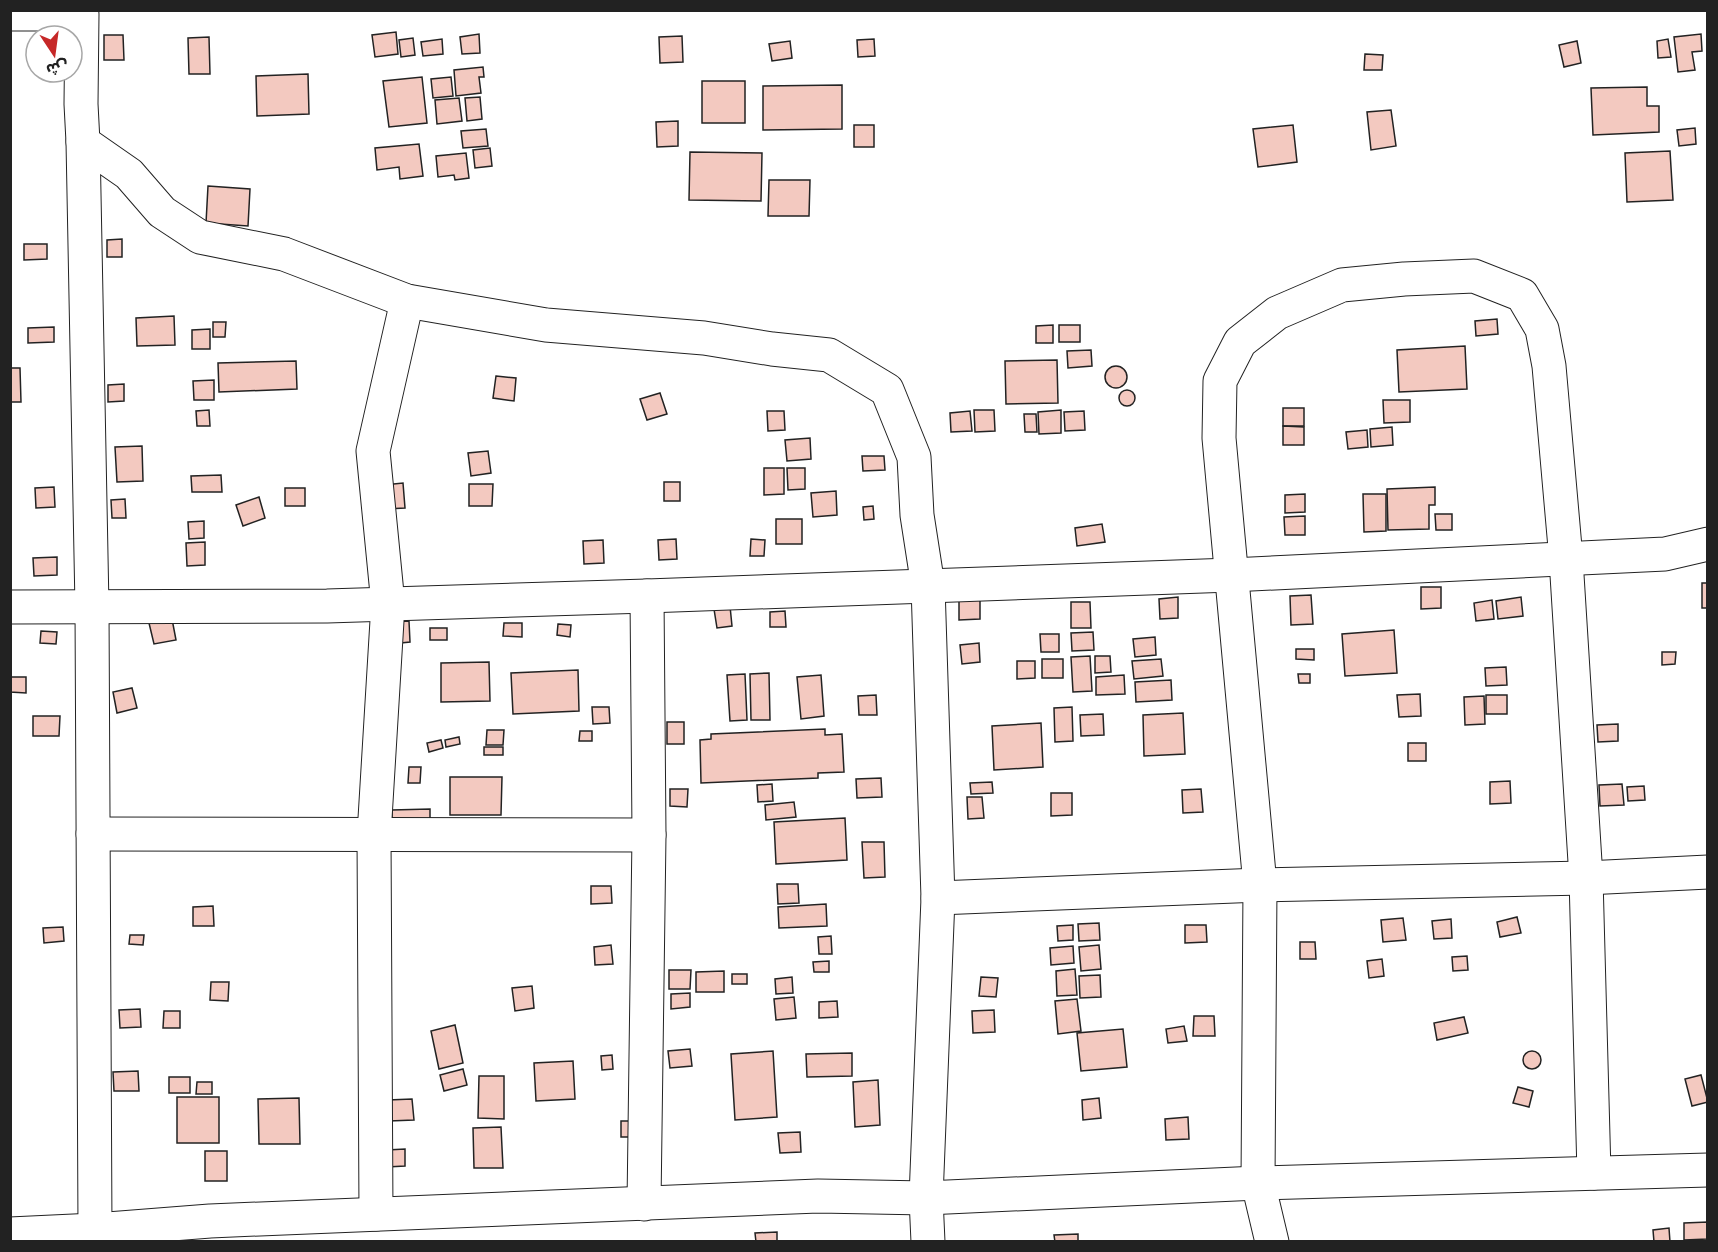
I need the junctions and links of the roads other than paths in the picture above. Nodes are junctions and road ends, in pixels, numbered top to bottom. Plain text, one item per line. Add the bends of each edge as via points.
1 (10, 14) edge
2 (83, 142) junction
3 (407, 301) junction
4 (1707, 544) edge
5 (1566, 559) junction
6 (1231, 574) junction
7 (928, 586) junction
8 (647, 596) junction
9 (388, 604) junction
10 (10, 607) edge
11 (92, 607) junction
12 (93, 834) junction
13 (374, 835) junction
14 (649, 835) junction
15 (1707, 872) edge
16 (1586, 878) junction
17 (1260, 885) junction
18 (938, 898) junction
19 (1707, 1170) edge
20 (1594, 1173) junction
21 (1258, 1183) junction
22 (926, 1198) junction
23 (644, 1204) junction
24 (375, 1214) junction
25 (95, 1230) junction
26 (10, 1234) edge
27 (928, 1242) edge
28 (1272, 1242) edge

1 - 2 street via 82,14
2 - 3 street via 129,174 162,212 200,237 284,254
2 - 11 street
3 - 7 street via 546,325 704,338 829,355 887,390 914,457 917,515
3 - 9 street via 373,451
4 - 5 street via 1665,554
5 - 6 street
5 - 6 street via 1549,366 1542,329 1522,295 1474,276 1404,279 1342,285 1277,313 1240,342 1220,381 1219,438
5 - 16 street
6 - 7 street
6 - 17 street
7 - 8 street
7 - 18 street
8 - 9 street
8 - 14 street
9 - 11 street
9 - 13 street
10 - 11 street
11 - 12 street
12 - 13 street
12 - 25 street
13 - 14 street
13 - 24 street
14 - 23 street
15 - 16 street
16 - 17 street
16 - 20 street
17 - 18 street
17 - 21 street
18 - 22 street
19 - 20 street
20 - 21 street
21 - 22 street
21 - 28 street
22 - 23 street via 818,1196
22 - 27 street
23 - 24 street
24 - 25 street
25 - 26 street

